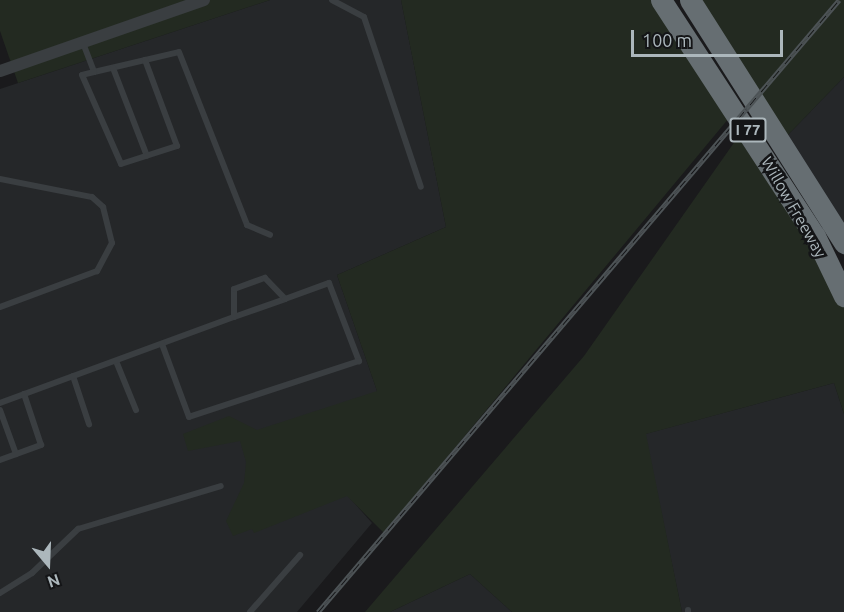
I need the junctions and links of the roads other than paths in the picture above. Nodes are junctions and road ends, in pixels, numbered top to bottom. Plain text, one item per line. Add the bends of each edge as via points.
1 (204, 0) edge
2 (332, 0) edge
3 (661, 0) edge
4 (690, 0) edge
5 (82, 43) junction
6 (145, 60) junction
7 (113, 68) junction
8 (0, 72) edge
9 (94, 72) junction
10 (147, 156) junction
11 (0, 180) edge
12 (421, 187) dead end
13 (270, 235) dead end
14 (844, 243) edge
15 (844, 296) edge
16 (285, 299) junction
17 (0, 307) edge
18 (234, 317) junction
19 (162, 344) junction
20 (116, 361) junction
21 (73, 376) junction
22 (24, 394) junction
23 (0, 403) edge
24 (0, 410) edge
25 (136, 410) dead end
26 (89, 424) dead end
27 (16, 454) junction
28 (0, 460) edge
29 (220, 486) dead end
30 (300, 555) dead end
31 (0, 593) edge
32 (250, 612) edge

1 - 5 street
2 - 12 lane via 364,17
3 - 15 highway, Willow Freeway / I 77 via 814,236
4 - 14 highway, Willow Freeway / I 77
5 - 8 street
5 - 9 lane
6 - 7 lane
6 - 10 lane via 177,146
6 - 13 lane via 179,52 247,225
7 - 9 lane
7 - 10 lane
9 - 10 lane via 82,75 121,164
11 - 17 lane via 92,197 103,207 112,243 97,272
16 - 18 lane
16 - 18 lane via 265,278 234,289
16 - 19 lane via 329,284 359,361 189,417
18 - 19 lane
19 - 20 lane
20 - 21 lane
20 - 25 lane
21 - 22 lane
21 - 26 lane
22 - 23 lane
22 - 27 lane via 41,445
24 - 27 lane
27 - 28 lane
29 - 31 lane via 78,529 32,573
30 - 32 lane

